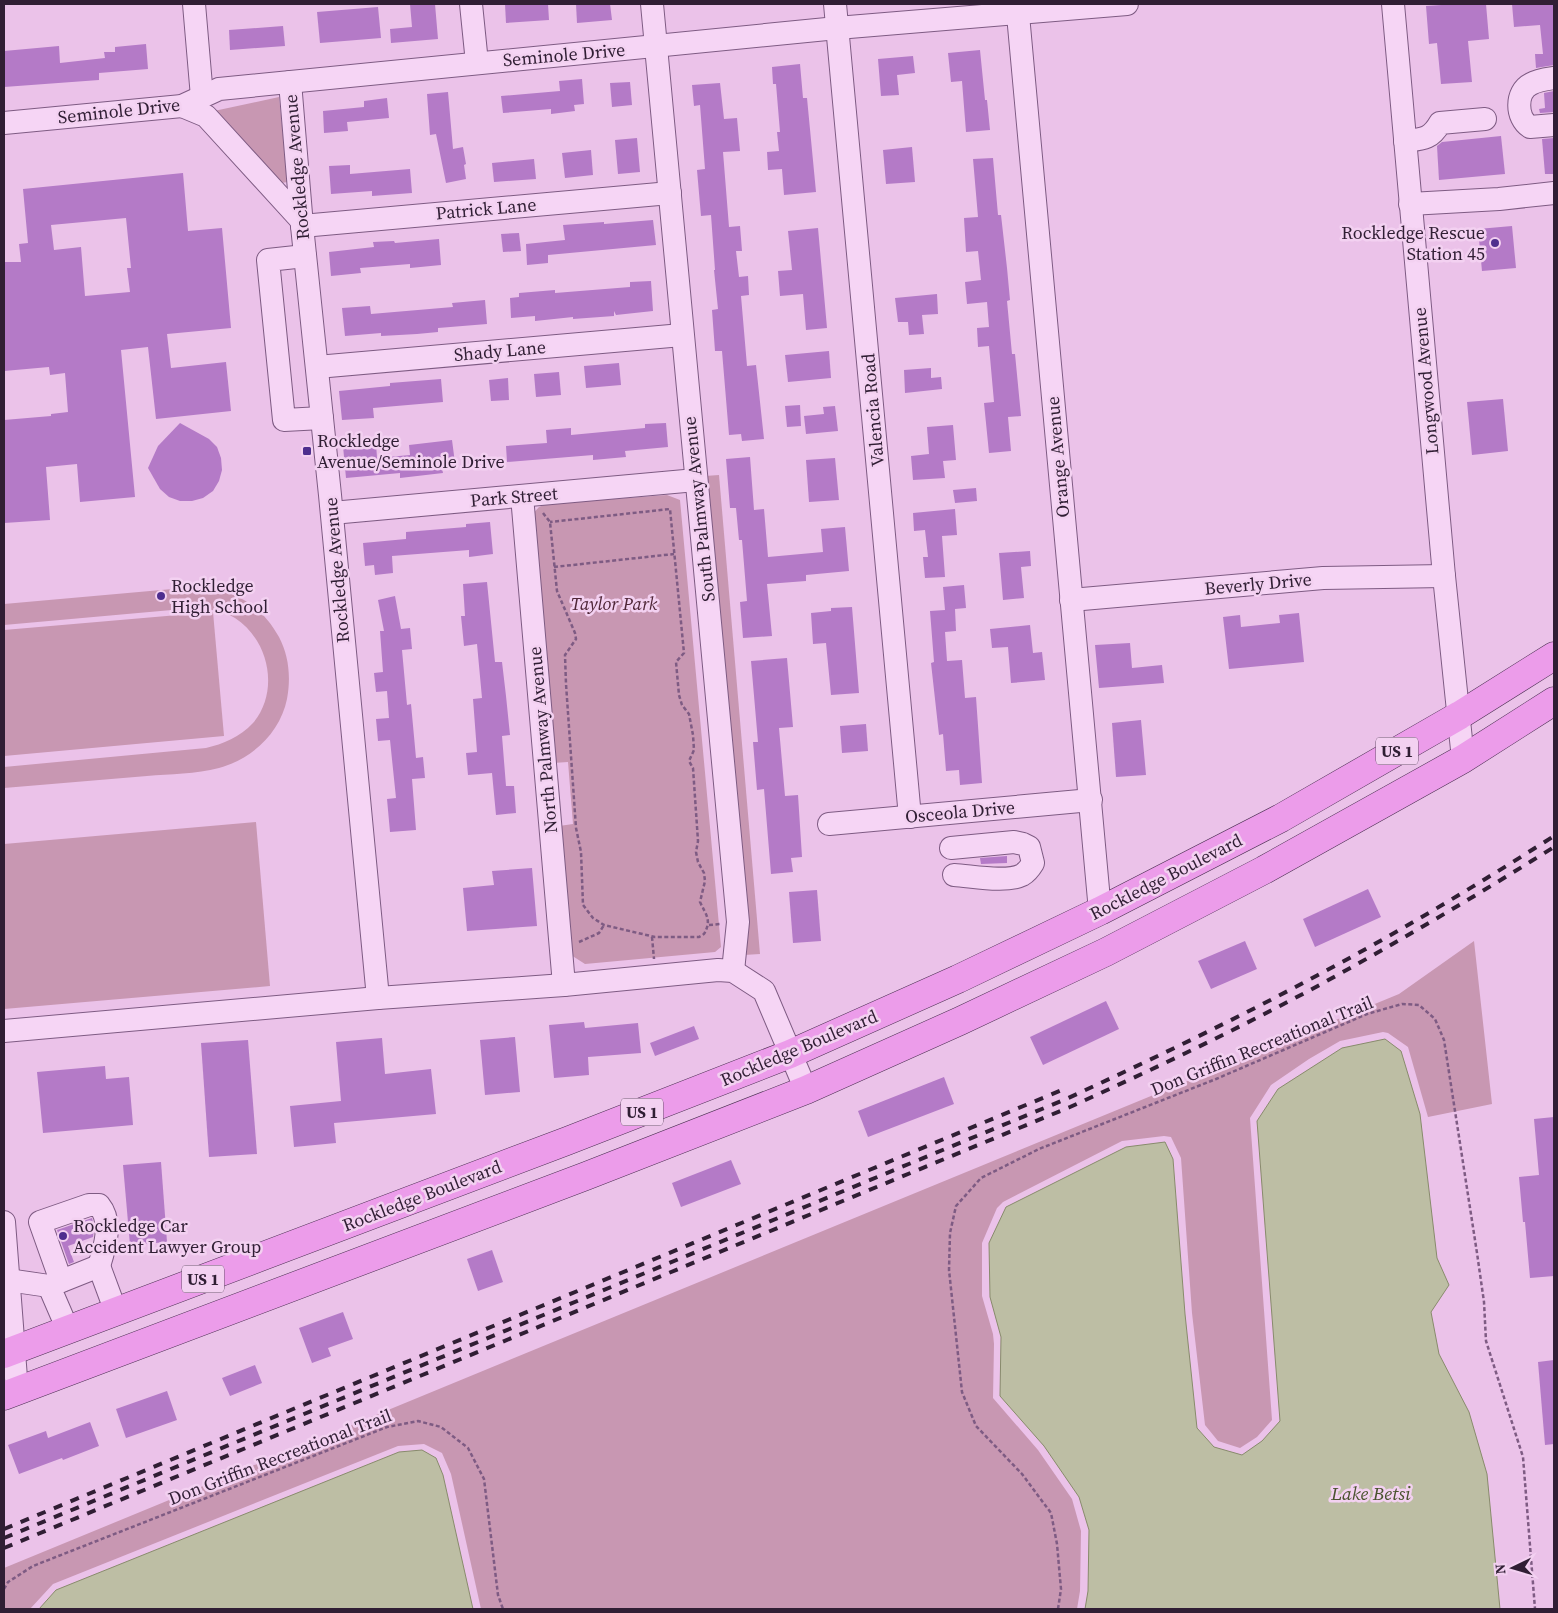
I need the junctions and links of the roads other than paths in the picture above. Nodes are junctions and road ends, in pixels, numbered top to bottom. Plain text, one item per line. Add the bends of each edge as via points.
1 (194, 4) edge
2 (471, 4) edge
3 (652, 4) edge
4 (835, 4) edge
5 (1127, 4) edge
6 (1393, 4) edge
7 (1017, 8) edge
8 (837, 28) junction
9 (656, 47) junction
10 (477, 63) junction
11 (1554, 78) edge
12 (290, 82) junction
13 (202, 97) junction
14 (182, 106) junction
15 (1485, 120) dead end
16 (4, 123) edge
17 (1554, 124) edge
18 (1405, 141) junction
19 (670, 192) junction
20 (1554, 193) edge
21 (1410, 204) junction
22 (301, 223) junction
23 (305, 256) junction
24 (682, 335) junction
25 (318, 368) junction
26 (322, 418) junction
27 (696, 480) junction
28 (530, 502) junction
29 (332, 513) junction
30 (1444, 576) junction
31 (1071, 600) junction
32 (1554, 656) edge
33 (1554, 701) edge
34 (1460, 715) junction
35 (1463, 759) junction
36 (1090, 800) junction
37 (910, 817) junction
38 (828, 824) dead end
39 (951, 848) dead end
40 (954, 875) dead end
41 (1159, 881) junction
42 (1100, 911) junction
43 (1106, 952) junction
44 (725, 970) junction
45 (1060, 974) junction
46 (564, 985) junction
47 (378, 998) junction
48 (4, 1031) edge
49 (790, 1054) junction
50 (806, 1090) junction
51 (401, 1204) junction
52 (4, 1222) edge
53 (332, 1230) junction
54 (357, 1262) junction
55 (99, 1266) junction
56 (8, 1280) junction
57 (55, 1284) junction
58 (273, 1294) junction
59 (116, 1312) junction
60 (68, 1330) junction
61 (9, 1352) edge
62 (10, 1394) edge

1 - 13 street
2 - 10 street
3 - 9 street, South Palmway Avenue
4 - 8 street, Valencia Road
5 - 7 street, Seminole Drive
6 - 18 street, Longwood Avenue
7 - 8 street, Seminole Drive
7 - 31 street, Orange Avenue
8 - 9 street, Seminole Drive
8 - 37 street, Valencia Road
9 - 10 street, Seminole Drive
9 - 19 street, South Palmway Avenue
10 - 12 street, Seminole Drive
11 - 17 street via 1524,89 1519,110 1521,118 1530,127
12 - 13 street, Seminole Drive via 219,89
12 - 22 street, Rockledge Avenue
13 - 14 street, Seminole Drive
14 - 16 street, Seminole Drive
14 - 22 street via 206,116
15 - 18 street via 1440,123 1435,133 1424,139
18 - 21 street, Longwood Avenue
19 - 22 street, Patrick Lane
19 - 24 street, South Palmway Avenue
20 - 21 street
21 - 30 street, Longwood Avenue
22 - 23 street, Rockledge Avenue
23 - 25 street, Rockledge Avenue
23 - 26 street via 268,260 284,420
24 - 25 street, Shady Lane
24 - 27 street, South Palmway Avenue
25 - 26 street, Rockledge Avenue
26 - 29 street, Rockledge Avenue
27 - 28 street, Park Street
27 - 44 street, South Palmway Avenue via 738,922
28 - 29 street, Park Street
28 - 46 street, North Palmway Avenue
29 - 47 street, Rockledge Avenue
30 - 31 street, Beverly Drive via 1322,578
30 - 34 street, Longwood Avenue
31 - 36 street, Orange Avenue
32 - 34 main road, Rockledge Boulevard / US 1
33 - 35 main road, US 1
34 - 35 street, Longwood Avenue
34 - 41 main road, Rockledge Boulevard / US 1 via 1281,818
35 - 43 main road, US 1 via 1271,866
36 - 37 street, Osceola Drive
36 - 42 street, Orange Avenue
37 - 38 street, Osceola Drive
39 - 40 street via 1014,842 1029,847 1032,863 1020,876 1008,878
41 - 42 main road, Rockledge Boulevard / US 1
41 - 43 main road via 1128,913
42 - 45 main road via 1095,930
42 - 49 main road, Rockledge Boulevard / US 1
43 - 45 main road, US 1
44 - 46 street
44 - 49 street via 764,992
45 - 50 main road, US 1
46 - 47 street
47 - 48 street
49 - 50 street
49 - 51 main road, Rockledge Boulevard / US 1
50 - 54 main road, US 1
51 - 53 main road, Rockledge Boulevard / US 1
51 - 54 main road via 369,1234 359,1248
52 - 56 street
53 - 58 main road via 318,1256
53 - 59 main road, Rockledge Boulevard / US 1
54 - 58 main road, US 1
55 - 57 street
55 - 57 street via 107,1236 105,1212 99,1205 90,1204 40,1222
55 - 59 street
56 - 57 street
56 - 61 street
57 - 60 street
58 - 62 main road, US 1
59 - 60 main road, Rockledge Boulevard / US 1
60 - 61 main road, Rockledge Boulevard / US 1
61 - 62 street

